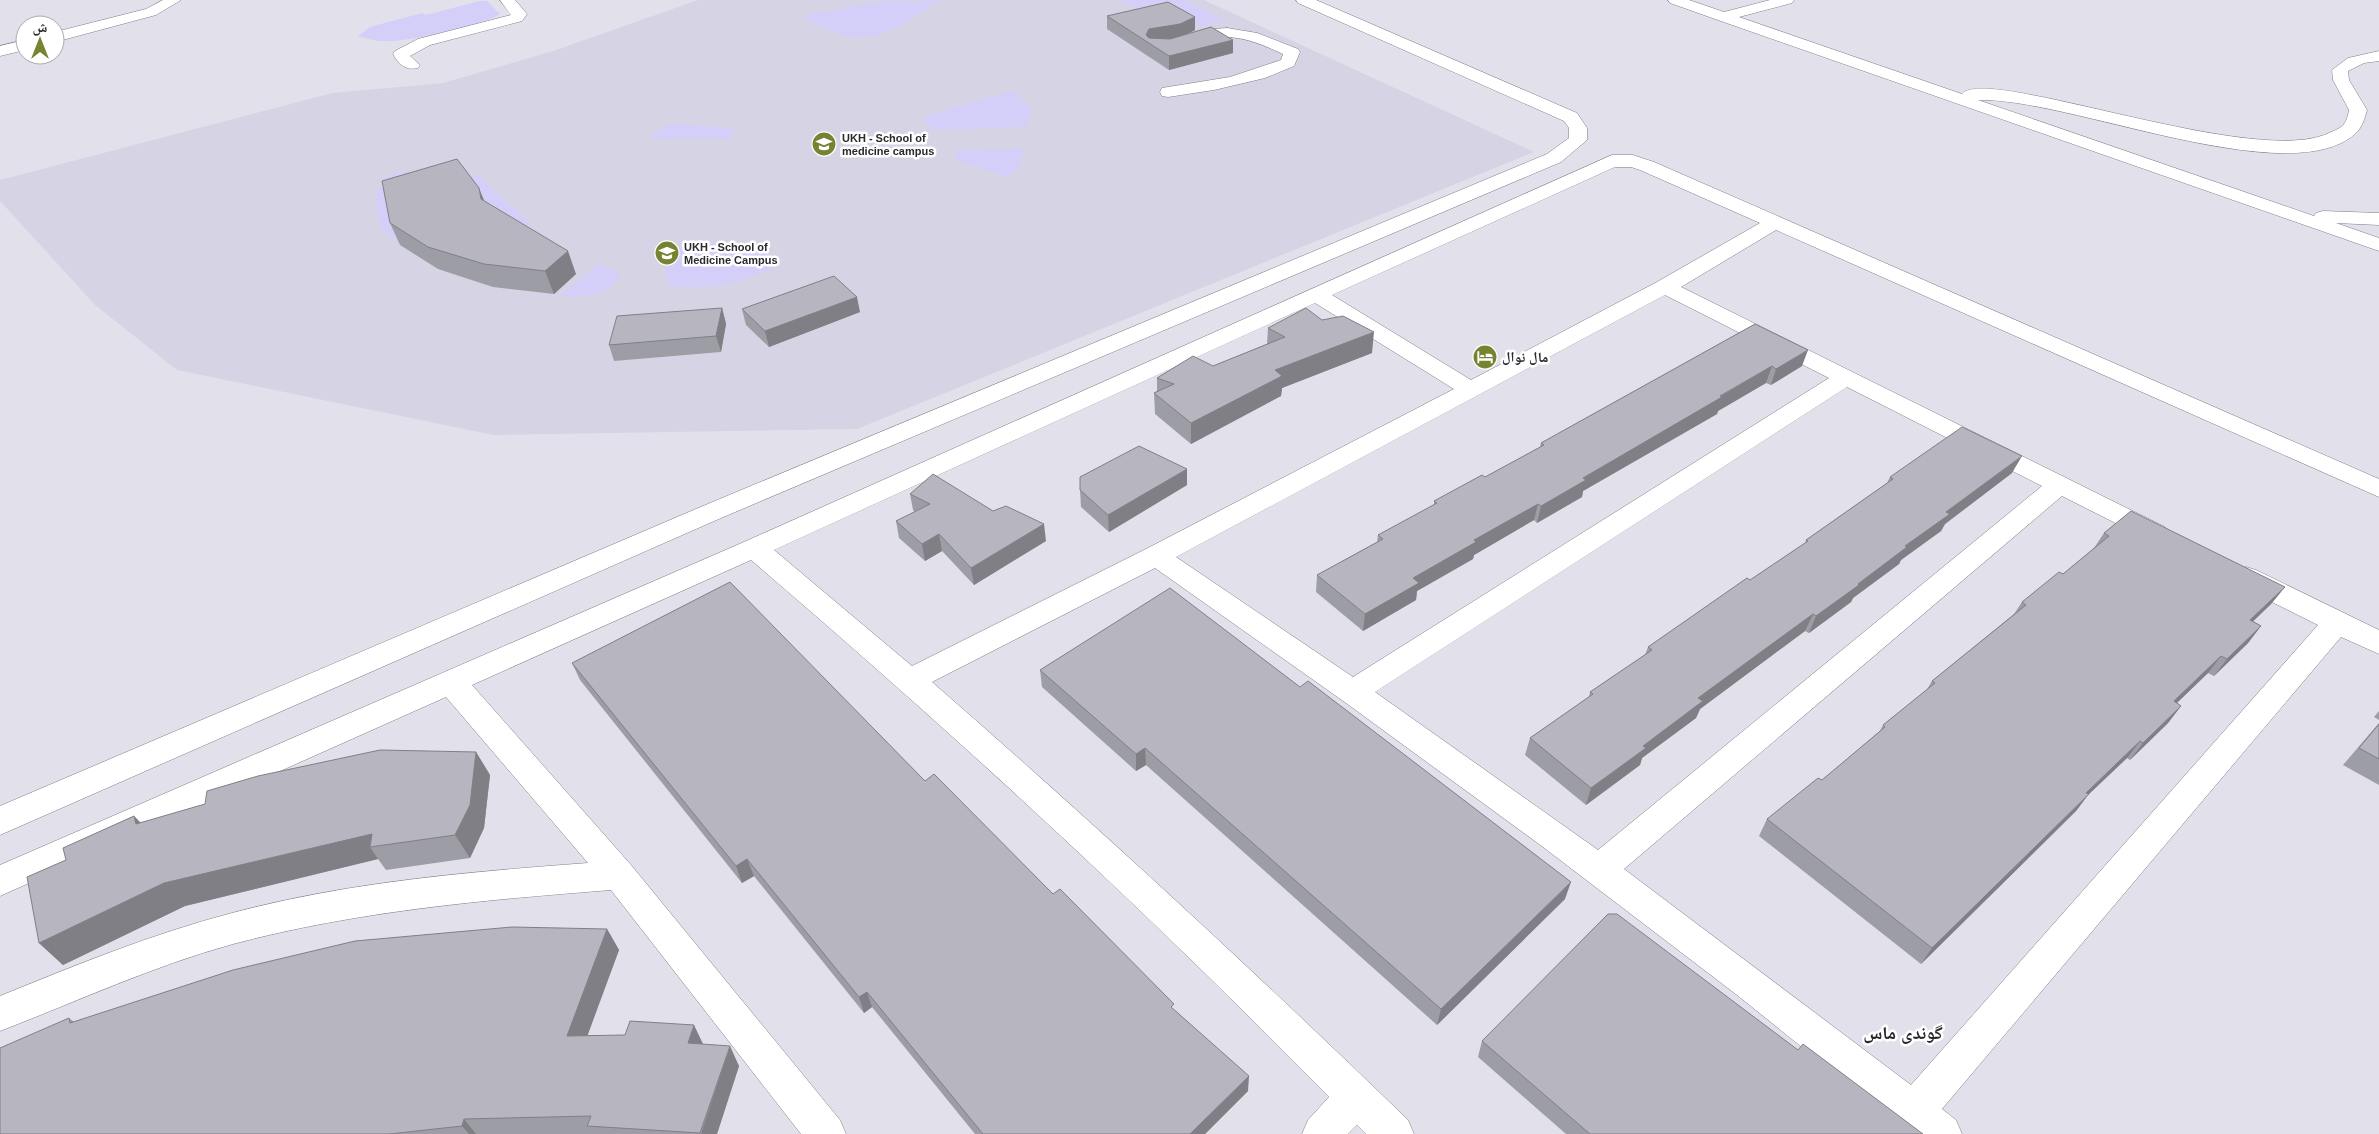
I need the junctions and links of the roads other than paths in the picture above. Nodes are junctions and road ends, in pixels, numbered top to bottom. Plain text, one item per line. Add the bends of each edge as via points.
1 (174, 0) edge
2 (507, 0) edge
3 (1302, 0) edge
4 (1675, 0) edge
5 (1787, 0) edge
6 (1723, 17) junction
7 (65, 34) edge
8 (1169, 45) edge
9 (15, 47) edge
10 (0, 51) edge
11 (2379, 56) edge
12 (412, 65) dead end
13 (1168, 92) dead end
14 (1948, 95) junction
15 (2296, 216) junction
16 (2379, 219) edge
17 (1774, 222) junction
18 (2379, 245) edge
19 (1665, 287) junction
20 (1317, 295) junction
21 (1845, 378) junction
22 (1470, 389) junction
23 (2059, 485) junction
24 (2379, 489) edge
25 (2176, 542) edge
26 (754, 548) junction
27 (1156, 556) junction
28 (2229, 569) edge
29 (2337, 622) junction
30 (2379, 643) edge
31 (910, 680) junction
32 (450, 681) junction
33 (1354, 691) junction
34 (0, 821) edge
35 (1600, 868) junction
36 (619, 875) junction
37 (0, 881) edge
38 (0, 1014) edge
39 (1356, 1096) junction
40 (1914, 1112) junction
41 (826, 1134) edge
42 (1322, 1134) edge
43 (1394, 1134) edge
44 (1942, 1134) edge

1 - 7 street via 151,12
2 - 12 street via 519,14 517,18 424,42 401,54
3 - 34 street via 1571,117 1578,128 1578,140 1554,158 712,512
4 - 6 street
5 - 6 street
6 - 14 street
8 - 13 street via 1224,31 1244,33 1292,52 1288,63 1265,74
9 - 10 street
11 - 14 street via 2348,62 2340,70 2358,110 2355,122 2348,132 2317,145 2286,147 2228,143 2018,96
14 - 15 street
15 - 16 street
15 - 18 street
17 - 19 street
17 - 20 street via 1641,163 1612,161
17 - 24 street
19 - 21 street
19 - 22 street
20 - 22 street
20 - 26 street
21 - 23 street
21 - 33 street
22 - 27 street
23 - 25 street
23 - 35 street
26 - 31 street
26 - 32 street
27 - 31 street
27 - 33 street
28 - 29 street
29 - 30 street
29 - 40 street
31 - 39 street via 1183,929
32 - 36 street
32 - 37 street
33 - 35 street
35 - 40 street
36 - 38 street via 390,896 266,920 174,947 77,981
36 - 41 street
39 - 42 street
39 - 43 street
40 - 44 street

